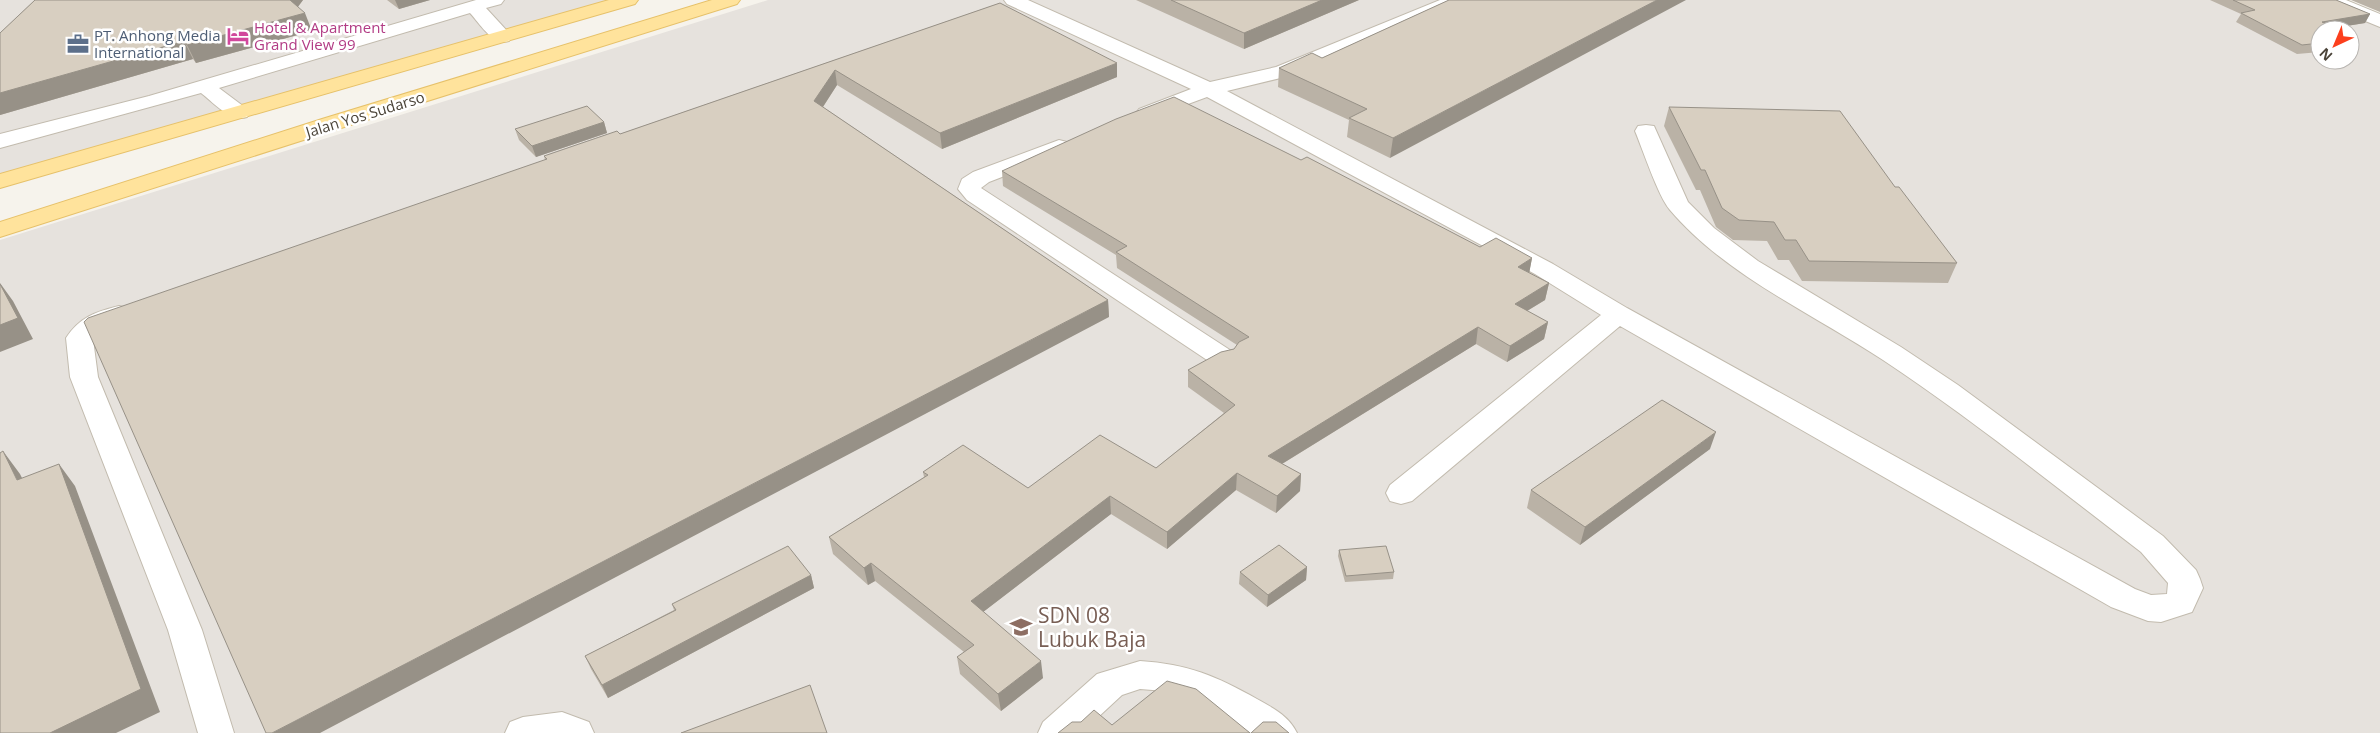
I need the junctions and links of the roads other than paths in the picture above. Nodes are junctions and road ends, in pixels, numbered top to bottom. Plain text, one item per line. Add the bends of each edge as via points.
1 (495, 0) edge
2 (629, 0) edge
3 (731, 0) edge
4 (1456, 0) edge
5 (2330, 0) edge
6 (1005, 2) edge
7 (474, 6) junction
8 (2380, 21) edge
9 (502, 37) junction
10 (204, 86) junction
11 (1208, 89) junction
12 (304, 95) junction
13 (240, 113) junction
14 (1126, 121) edge
15 (330, 124) junction
16 (1646, 131) dead end
17 (1081, 138) edge
18 (0, 141) edge
19 (0, 181) edge
20 (0, 230) edge
21 (139, 307) edge
22 (1618, 314) junction
23 (1222, 358) edge
24 (1401, 494) dead end
25 (216, 733) edge
26 (523, 733) edge
27 (576, 733) edge
28 (1056, 733) edge
29 (1279, 733) edge

1 - 7 street
2 - 9 main road, Jalan Yos Sudarso
3 - 15 main road, Jalan Yos Sudarso
4 - 11 street via 1282,72
5 - 8 street
6 - 11 street
7 - 9 street
7 - 10 street
9 - 12 main road, Jalan Yos Sudarso
10 - 13 street
10 - 18 street
11 - 14 street
11 - 22 street via 1544,269
12 - 13 main road, Jalan Yos Sudarso
12 - 15 main road
13 - 19 main road, Jalan Yos Sudarso
15 - 20 main road, Jalan Yos Sudarso
16 - 22 street via 1678,205 1705,233 1749,266 1948,391 2144,538 2184,579 2184,597 2180,603 2161,609 2148,608 2123,598
17 - 23 street via 982,177 970,184 969,189
21 - 25 street via 93,323 78,338 84,377 186,630
22 - 24 street
26 - 27 street via 562,727
28 - 29 street via 1110,684 1140,675 1165,677 1206,688

